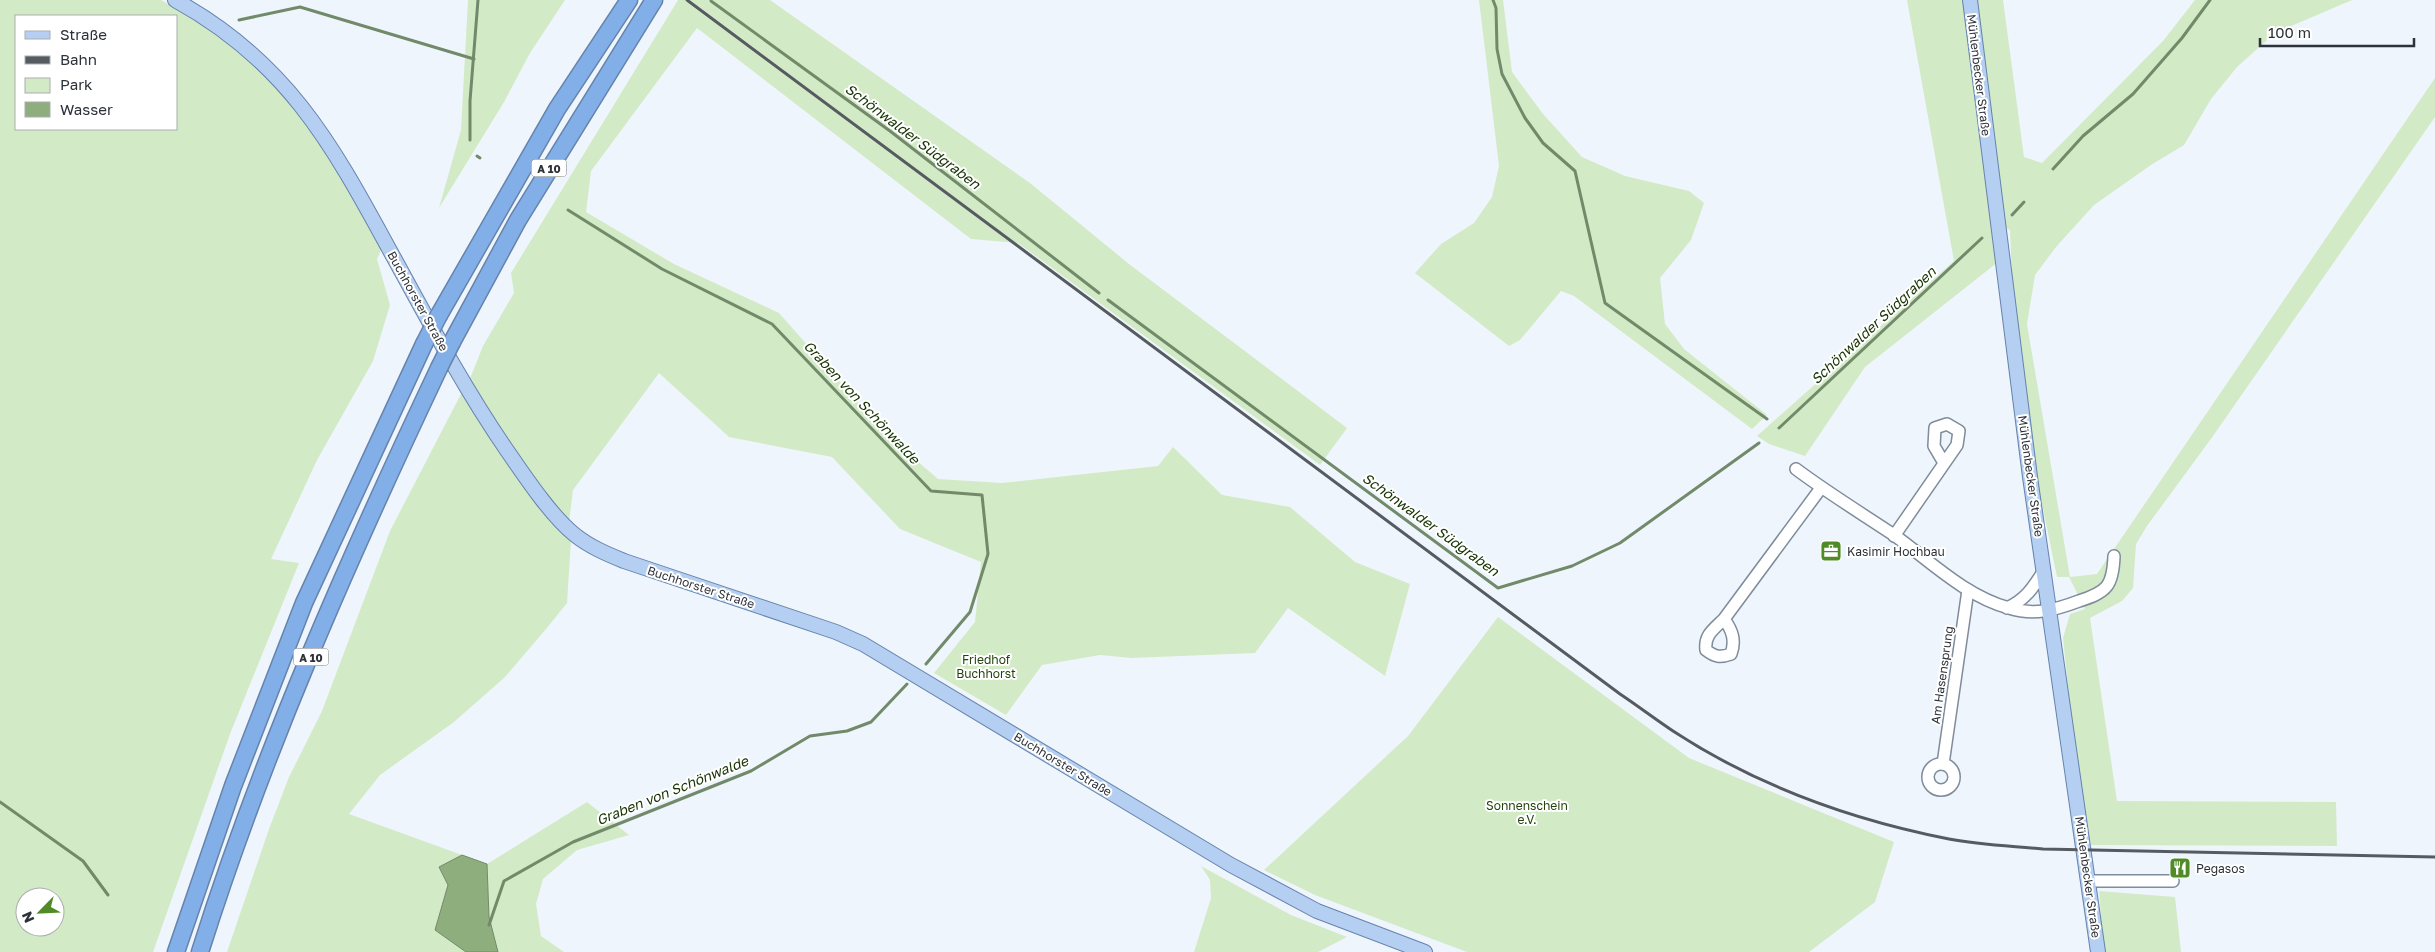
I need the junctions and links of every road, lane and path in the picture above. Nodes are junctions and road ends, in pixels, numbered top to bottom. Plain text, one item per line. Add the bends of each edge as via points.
1 (175, 0) edge
2 (630, 0) edge
3 (654, 0) edge
4 (1970, 0) edge
5 (1944, 463) dead end
6 (1796, 468) dead end
7 (1821, 488) junction
8 (1894, 536) junction
9 (2114, 556) dead end
10 (2043, 572) junction
11 (1968, 590) junction
12 (2008, 608) junction
13 (2049, 612) junction
14 (1724, 619) dead end
15 (1943, 764) dead end
16 (2088, 881) junction
17 (2173, 881) dead end
18 (176, 952) edge
19 (200, 952) edge
20 (1425, 952) edge
21 (2098, 952) edge

1 - 20 main road, Buchhorster Straße via 229,35 253,55 292,94 314,122 346,169 492,430 532,486 572,533 592,547 624,561 836,632 862,644 1288,897 1346,923
2 - 18 highway, A 10, bridge via 557,109 424,344 300,612 230,794
3 - 19 highway, A 10, bridge via 518,220 439,368 396,459 278,737 240,834
4 - 10 main road, Mühlenbecker Straße
5 - 8 street
6 - 7 street
7 - 8 street
7 - 14 street
8 - 11 street
9 - 13 street via 2108,588 2095,596
10 - 12 street via 2028,595
10 - 13 main road, Mühlenbecker Straße
11 - 12 street
11 - 15 street, Am Hasensprung
12 - 13 street
13 - 16 main road, Mühlenbecker Straße
16 - 17 street
16 - 21 main road, Mühlenbecker Straße

